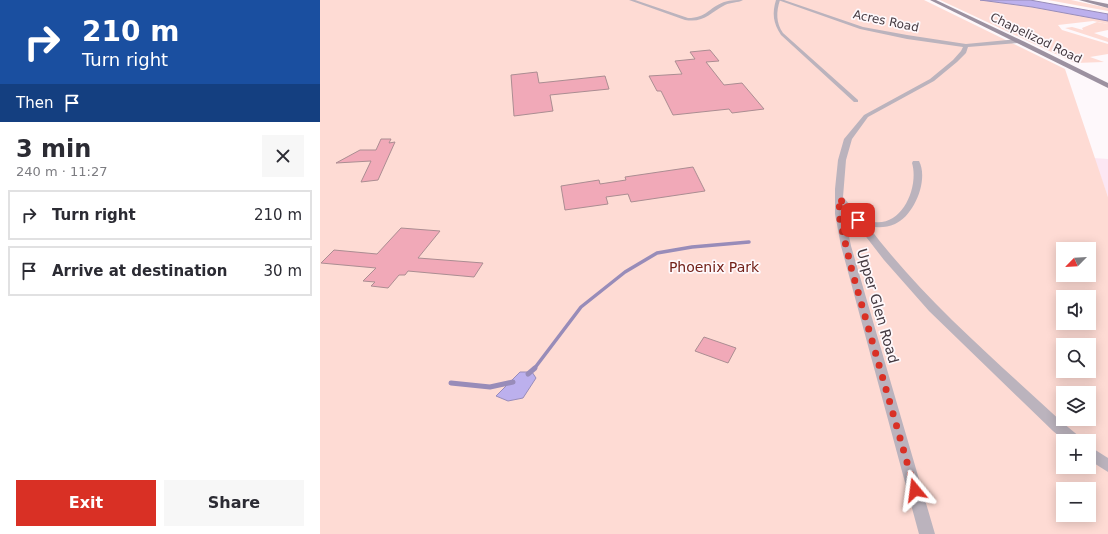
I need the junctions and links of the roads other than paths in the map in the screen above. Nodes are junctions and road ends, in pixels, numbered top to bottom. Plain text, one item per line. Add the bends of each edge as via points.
1 (631, 0) edge
2 (741, 0) edge
3 (779, 0) edge
4 (932, 0) edge
5 (1081, 0) edge
6 (1093, 0) edge
7 (1108, 4) edge
8 (1018, 41) junction
9 (966, 46) junction
10 (1108, 86) edge
11 (856, 101) dead end
12 (916, 163) dead end
13 (839, 198) junction
14 (858, 220) junction
15 (1066, 434) edge
16 (1096, 457) edge
17 (1108, 466) edge
18 (927, 534) edge

1 - 2 street via 688,20 703,19 721,5
3 - 9 street, Acres Road via 862,28
3 - 11 street via 774,18 776,27
4 - 8 main road, Chapelizod Road
5 - 7 main road
6 - 7 main road
8 - 9 street, Acres Road
8 - 10 main road, Chapelizod Road
9 - 13 street, Upper Glen Road via 955,61 932,80 866,116 848,139 842,160
12 - 14 street via 920,176 909,206 899,220 885,226 870,225
13 - 14 street
13 - 18 street, Upper Glen Road via 839,214 848,254
14 - 15 street via 887,258 933,308
16 - 17 street

